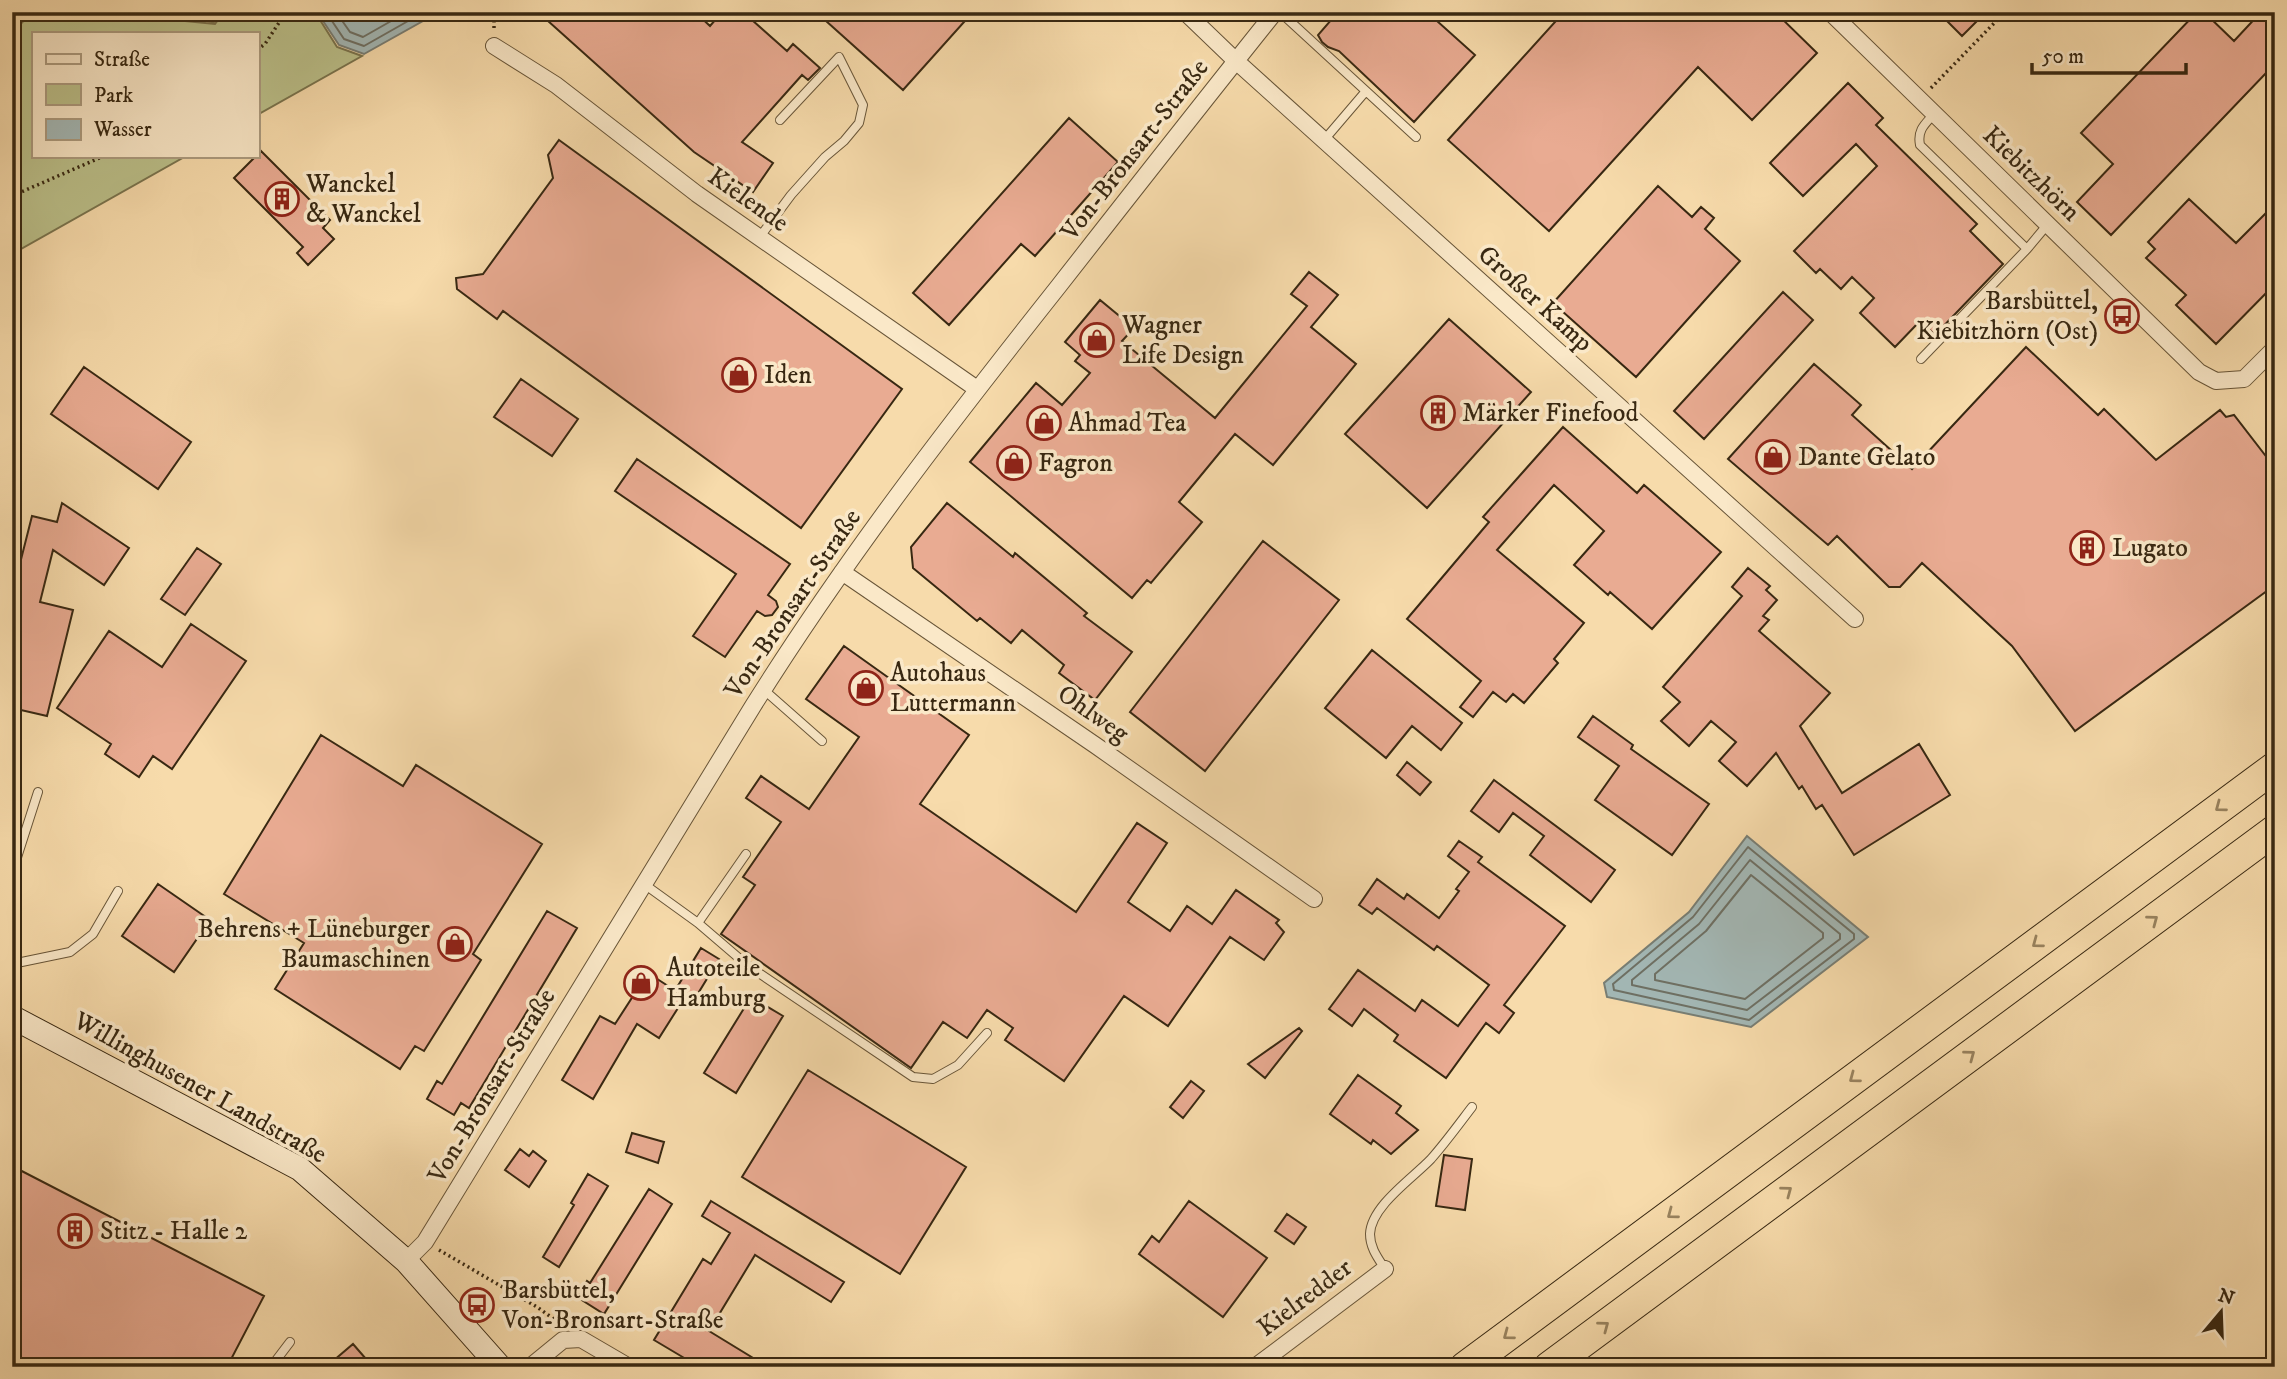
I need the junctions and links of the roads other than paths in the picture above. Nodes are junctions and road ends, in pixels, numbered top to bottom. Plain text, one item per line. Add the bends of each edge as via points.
1 (1278, 12) edge
2 (1830, 12) edge
3 (1192, 14) edge
4 (494, 46) dead end
5 (1236, 61) junction
6 (1366, 91) junction
7 (1934, 114) junction
8 (780, 120) dead end
9 (1416, 137) dead end
10 (1325, 139) junction
11 (2048, 224) junction
12 (759, 238) junction
13 (2027, 248) junction
14 (2275, 348) edge
15 (1922, 359) dead end
16 (977, 389) junction
17 (842, 572) junction
18 (1855, 619) dead end
19 (764, 690) junction
20 (822, 741) dead end
21 (2275, 767) edge
22 (38, 792) dead end
23 (2275, 830) edge
24 (746, 854) dead end
25 (12, 873) edge
26 (644, 884) junction
27 (118, 891) dead end
28 (1314, 899) dead end
29 (698, 923) junction
30 (12, 964) edge
31 (12, 1017) edge
32 (987, 1032) dead end
33 (1472, 1107) dead end
34 (407, 1261) junction
35 (1385, 1269) joint
36 (290, 1342) dead end
37 (271, 1367) edge
38 (500, 1367) edge
39 (530, 1367) edge
40 (629, 1367) edge
41 (1255, 1367) edge
42 (1465, 1367) edge
43 (1549, 1367) edge

1 - 5 street, Von-Bronsart-Straße
1 - 6 lane
2 - 7 street, Kiebitzhörn
3 - 5 street, Großer Kamp
4 - 12 street, Kielende via 556,85
5 - 10 street, Großer Kamp
5 - 16 street, Von-Bronsart-Straße
6 - 9 lane
6 - 10 lane
7 - 11 street, Kiebitzhörn
7 - 13 lane via 1920,129 1920,145
8 - 12 lane via 839,57 863,104 859,123 799,185
10 - 18 street, Großer Kamp
11 - 13 lane
11 - 14 street, Kiebitzhörn via 2199,372 2216,381 2245,379
12 - 16 street, Kielende
13 - 15 lane
16 - 17 street, Von-Bronsart-Straße
17 - 19 street, Von-Bronsart-Straße
17 - 28 street, Ohlweg
19 - 20 lane
19 - 26 street, Von-Bronsart-Straße
21 -> 42 highway
22 - 25 lane
43 -> 23 highway
24 - 29 lane
26 - 29 lane
26 - 34 street, Von-Bronsart-Straße via 425,1242
27 - 30 lane via 93,934 70,952
29 - 32 lane via 747,965 914,1077 933,1079 958,1065
31 - 34 main road, Willinghusener Landstraße via 300,1169
33 - 35 lane via 1374,1219 1372,1248
34 - 38 main road, Willinghusener Landstraße
35 - 41 street, Kielredder
36 - 37 lane
39 - 40 street via 563,1340 582,1339

